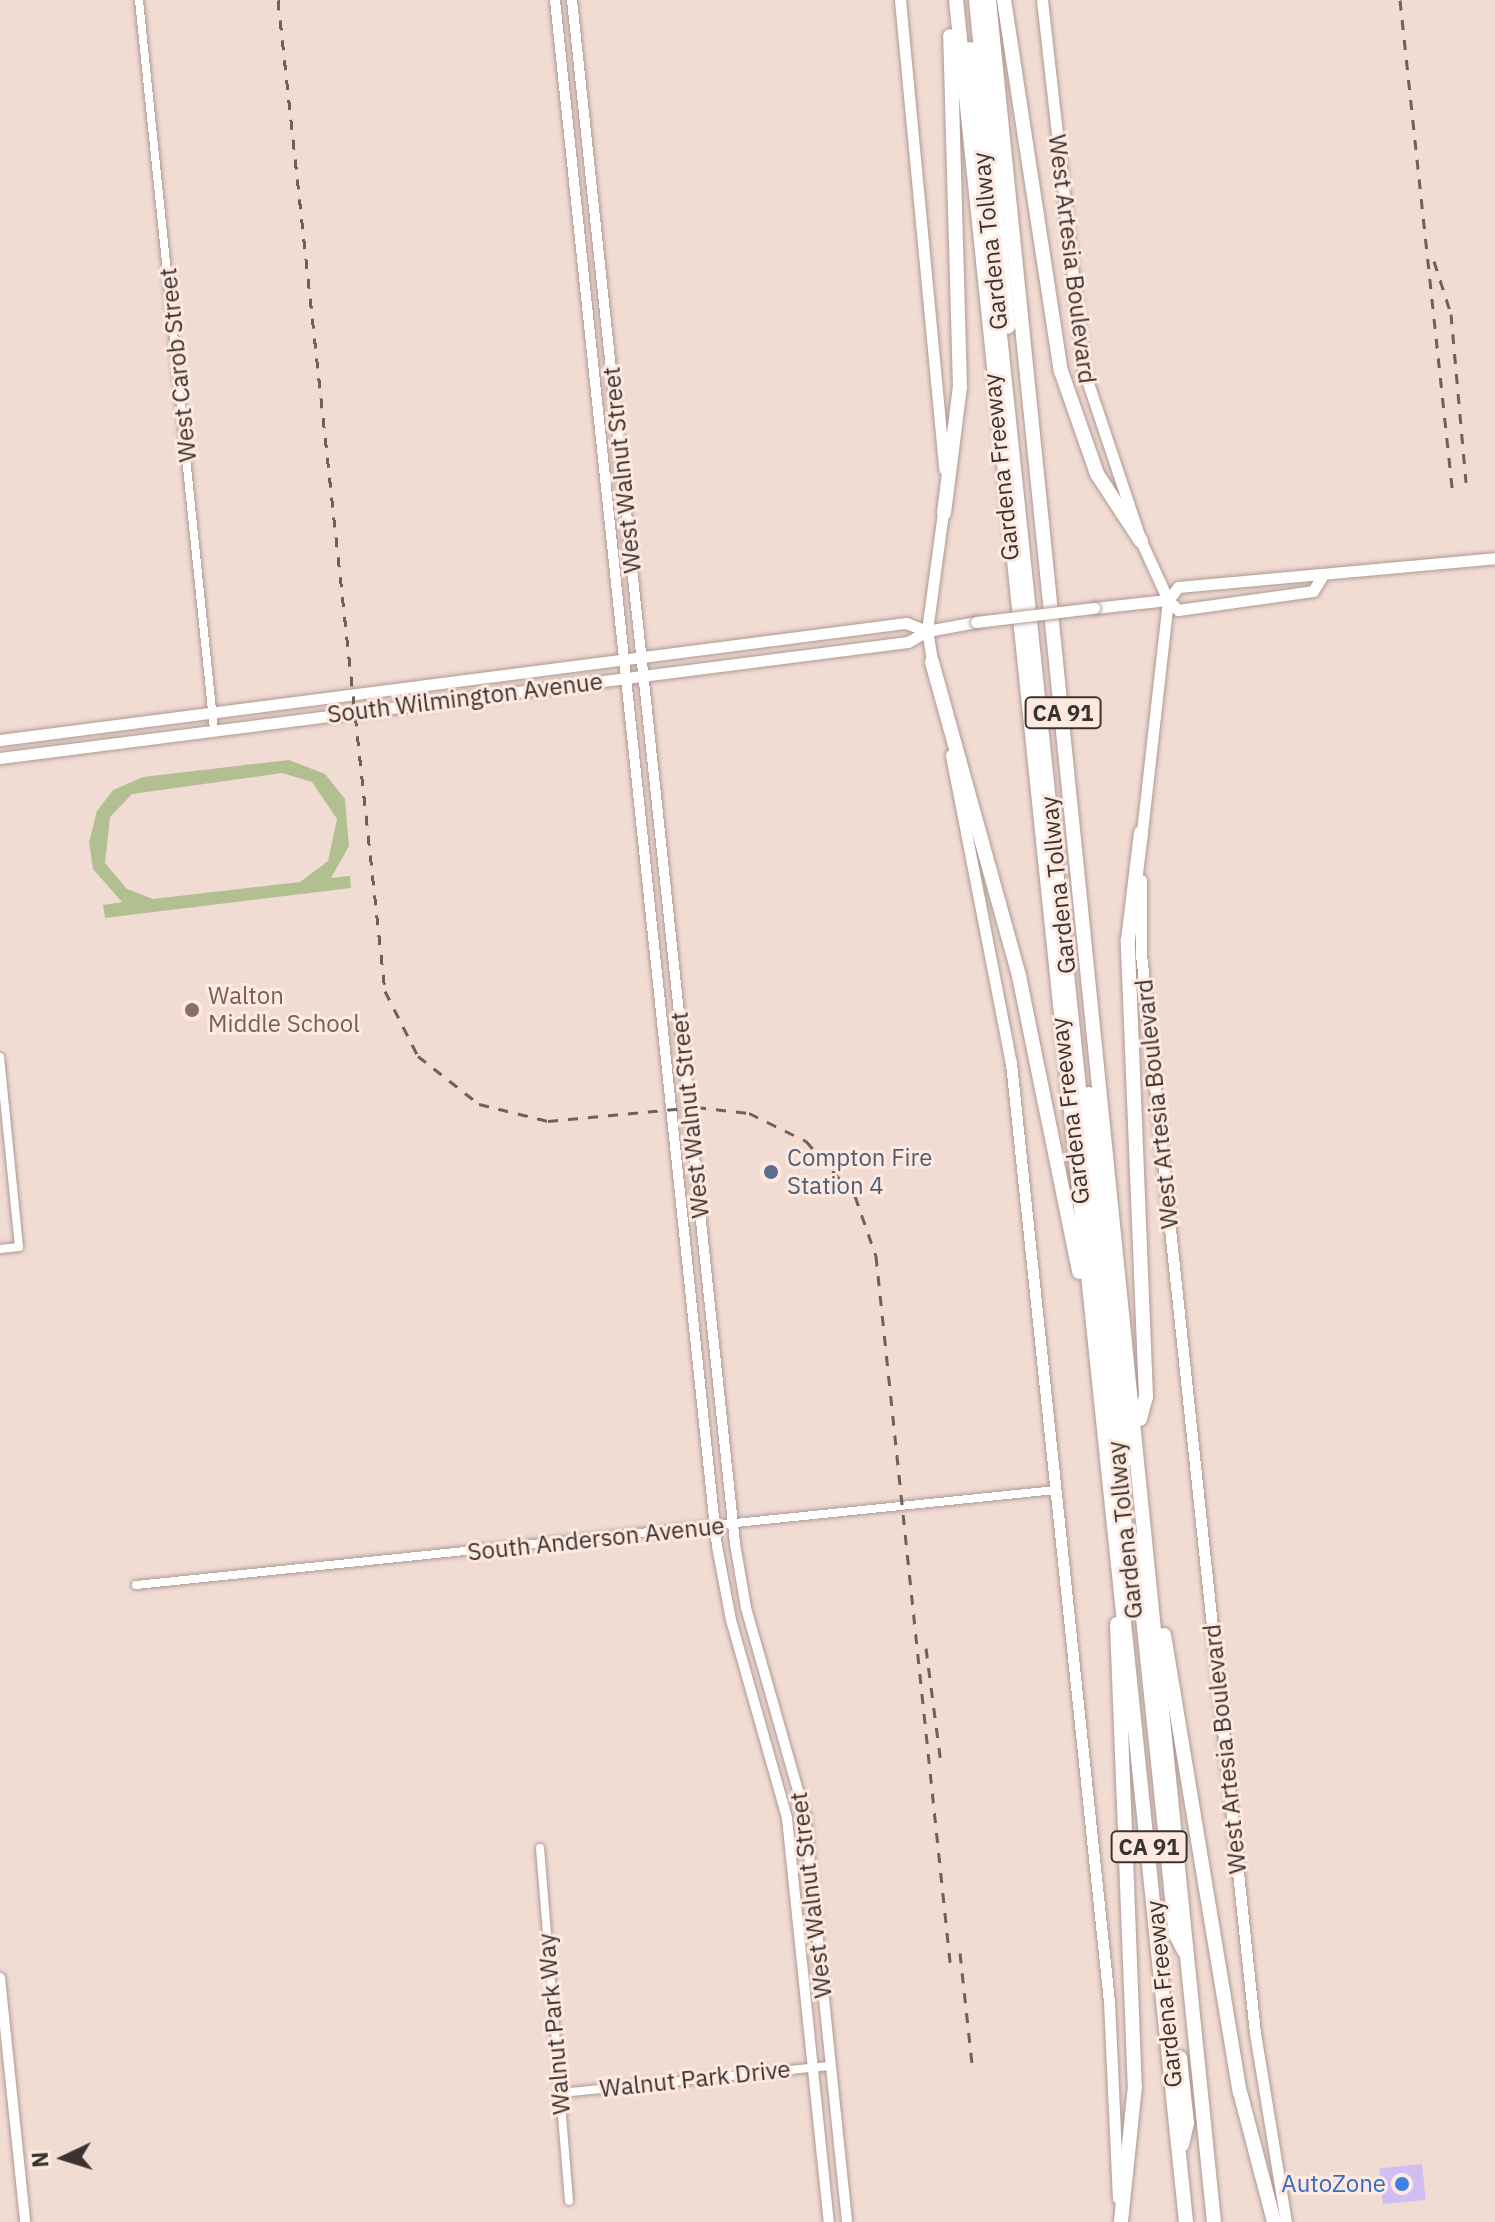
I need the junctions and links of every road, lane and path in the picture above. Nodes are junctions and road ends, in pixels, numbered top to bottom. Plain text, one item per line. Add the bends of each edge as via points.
1 (139, 0) edge
2 (555, 0) edge
3 (572, 0) edge
4 (900, 0) edge
5 (949, 0) edge
6 (956, 0) edge
7 (965, 0) edge
8 (976, 0) edge
9 (989, 0) edge
10 (1004, 0) edge
11 (1042, 0) edge
12 (600, 266) junction
13 (583, 268) junction
14 (605, 313) junction
15 (588, 315) junction
16 (610, 363) junction
17 (593, 364) junction
18 (616, 419) junction
19 (599, 421) junction
20 (621, 461) junction
21 (604, 464) junction
22 (944, 513) junction
23 (627, 517) junction
24 (610, 519) junction
25 (1141, 541) junction
26 (1495, 558) edge
27 (1321, 578) junction
28 (1168, 600) junction
29 (927, 631) junction
30 (641, 657) junction
31 (624, 659) junction
32 (932, 662) junction
33 (643, 676) junction
34 (626, 678) junction
35 (212, 711) junction
36 (214, 730) junction
37 (0, 740) edge
38 (0, 758) edge
39 (1141, 833) junction
40 (0, 1057) edge
41 (0, 1249) edge
42 (1100, 1390) junction
43 (1137, 1427) junction
44 (1055, 1490) junction
45 (733, 1525) junction
46 (716, 1527) junction
47 (1116, 1543) junction
48 (1147, 1548) junction
49 (136, 1585) dead end
50 (540, 1848) dead end
51 (1188, 1958) junction
52 (0, 1978) edge
53 (831, 2066) junction
54 (813, 2067) junction
55 (560, 2093) junction
56 (1179, 2152) junction
57 (569, 2201) dead end
58 (25, 2222) edge
59 (829, 2222) edge
60 (847, 2222) edge
61 (1119, 2222) edge
62 (1186, 2222) edge
63 (1214, 2222) edge
64 (1274, 2222) edge
65 (1286, 2222) edge

1 - 35 street, West Carob Street
2 - 13 street, West Walnut Street
3 - 12 street, West Walnut Street
4 - 22 main road via 944,427
5 - 22 highway via 960,387
6 - 42 highway, Gardena Freeway / CA 91
7 - 56 highway, Gardena Tollway via 1187,2123
8 - 51 highway, Gardena Tollway via 1176,1935
9 - 43 highway, Gardena Freeway / CA 91
10 - 25 highway via 1061,371 1097,474
11 - 25 main road, West Artesia Boulevard via 1083,368
12 - 13 street
12 - 14 street, West Walnut Street
13 - 15 street, West Walnut Street
14 - 15 street
14 - 16 street, West Walnut Street
15 - 17 street, West Walnut Street
16 - 17 street
16 - 18 street, West Walnut Street
17 - 19 street, West Walnut Street
18 - 19 street
18 - 20 street, West Walnut Street
19 - 21 street, West Walnut Street
20 - 21 street
20 - 23 street, West Walnut Street
21 - 24 street, West Walnut Street
22 - 29 main road
23 - 24 street
23 - 30 street, West Walnut Street
24 - 31 street, West Walnut Street
25 - 28 main road, West Artesia Boulevard
26 - 27 main road, South Wilmington Avenue
27 - 28 main road, South Wilmington Avenue via 1310,571 1178,587
27 - 28 main road, South Wilmington Avenue via 1313,591 1178,610
28 - 29 main road, South Wilmington Avenue, bridge
28 - 39 main road, West Artesia Boulevard
29 - 30 main road, South Wilmington Avenue via 906,623
29 - 32 main road
29 - 33 main road, South Wilmington Avenue via 908,642
30 - 31 main road, South Wilmington Avenue
30 - 33 street, West Walnut Street
31 - 34 street, West Walnut Street
31 - 35 main road, South Wilmington Avenue
32 - 42 highway via 1041,1072
32 - 44 main road via 1000,981
33 - 34 main road, South Wilmington Avenue
33 - 45 street, West Walnut Street
34 - 36 main road, South Wilmington Avenue
34 - 46 street, West Walnut Street
35 - 36 street, West Carob Street
35 - 37 main road, South Wilmington Avenue
36 - 38 main road, South Wilmington Avenue
39 - 43 highway via 1128,940 1146,1397
39 - 65 main road, West Artesia Boulevard via 1148,1018 1256,2041
40 - 41 street via 19,1247
42 - 47 highway, Gardena Freeway / CA 91
43 - 48 highway, Gardena Freeway / CA 91
44 - 45 street, South Anderson Avenue
44 - 61 main road via 1110,2015 1119,2127
45 - 46 street, South Anderson Avenue
45 - 53 street, West Walnut Street via 746,1608 805,1815
46 - 49 street, South Anderson Avenue
46 - 54 street, West Walnut Street via 728,1606 787,1818
47 - 56 highway, Gardena Freeway / CA 91
47 - 61 highway via 1117,1734 1135,2086
48 - 51 highway, Gardena Freeway / CA 91
48 - 64 highway via 1194,1790 1240,2092
50 - 55 street, Walnut Park Way
51 - 63 highway, Gardena Freeway / CA 91
52 - 58 street
53 - 54 street, Walnut Park Drive
53 - 60 street, West Walnut Street
54 - 55 street, Walnut Park Drive
54 - 59 street, West Walnut Street
55 - 57 street, Walnut Park Way
56 - 62 highway, Gardena Freeway / CA 91

